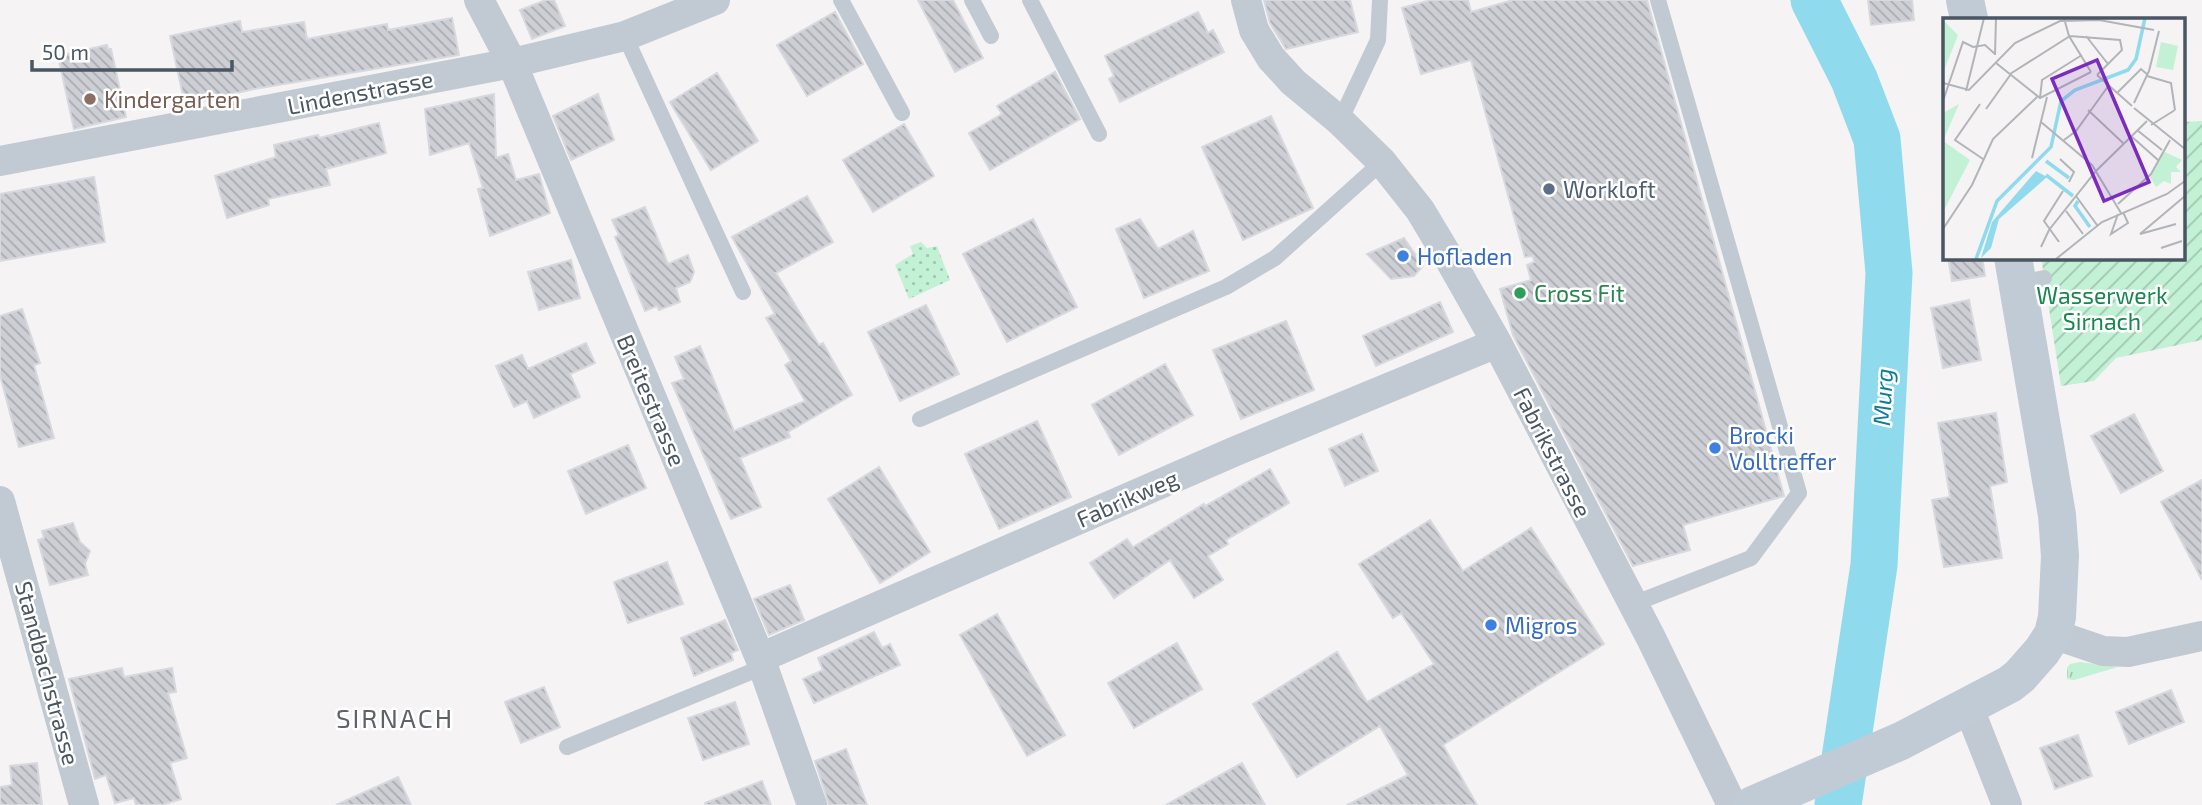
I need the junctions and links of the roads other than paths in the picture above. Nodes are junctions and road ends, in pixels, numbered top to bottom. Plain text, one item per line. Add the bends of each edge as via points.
1 (479, 0) edge
2 (715, 0) edge
3 (841, 0) edge
4 (972, 0) edge
5 (1030, 0) edge
6 (1246, 0) edge
7 (1380, 0) edge
8 (1658, 0) edge
9 (1965, 0) edge
10 (1969, 18) edge
11 (625, 36) junction
12 (991, 36) dead end
13 (512, 63) junction
14 (902, 113) dead end
15 (1340, 121) junction
16 (1099, 134) dead end
17 (0, 161) edge
18 (1382, 162) junction
19 (2025, 273) edge
20 (743, 292) dead end
21 (1496, 343) junction
22 (920, 419) dead end
23 (0, 501) edge
24 (1633, 604) junction
25 (2053, 634) junction
26 (2202, 636) edge
27 (761, 663) junction
28 (1968, 706) junction
29 (567, 747) dead end
30 (84, 805) edge
31 (812, 805) edge
32 (1732, 805) edge
33 (1753, 805) edge
34 (2007, 805) edge

1 - 13 street, Breitestrasse
2 - 11 street, Lindenstrasse
3 - 14 lane
4 - 12 lane
5 - 16 lane
6 - 15 street, Fabrikstrasse via 1254,30 1271,58
7 - 15 lane via 1378,40
8 - 24 lane via 1799,493 1751,558
9 - 10 street
11 - 13 street, Lindenstrasse
11 - 20 lane
13 - 17 street, Lindenstrasse
13 - 27 street, Breitestrasse
15 - 18 street, Fabrikstrasse
18 - 21 street, Fabrikstrasse via 1420,210
18 - 22 lane via 1275,258 1226,287
19 - 25 street via 2057,515 2060,591
21 - 24 street, Fabrikstrasse
21 - 27 street, Fabrikweg via 1238,450
23 - 30 street, Standbachstrasse
24 - 32 street, Fabrikstrasse
25 - 26 street via 2103,650 2128,652
25 - 28 street via 2020,676
27 - 29 lane
27 - 31 street, Breitestrasse
28 - 33 street via 1901,741
28 - 34 street

